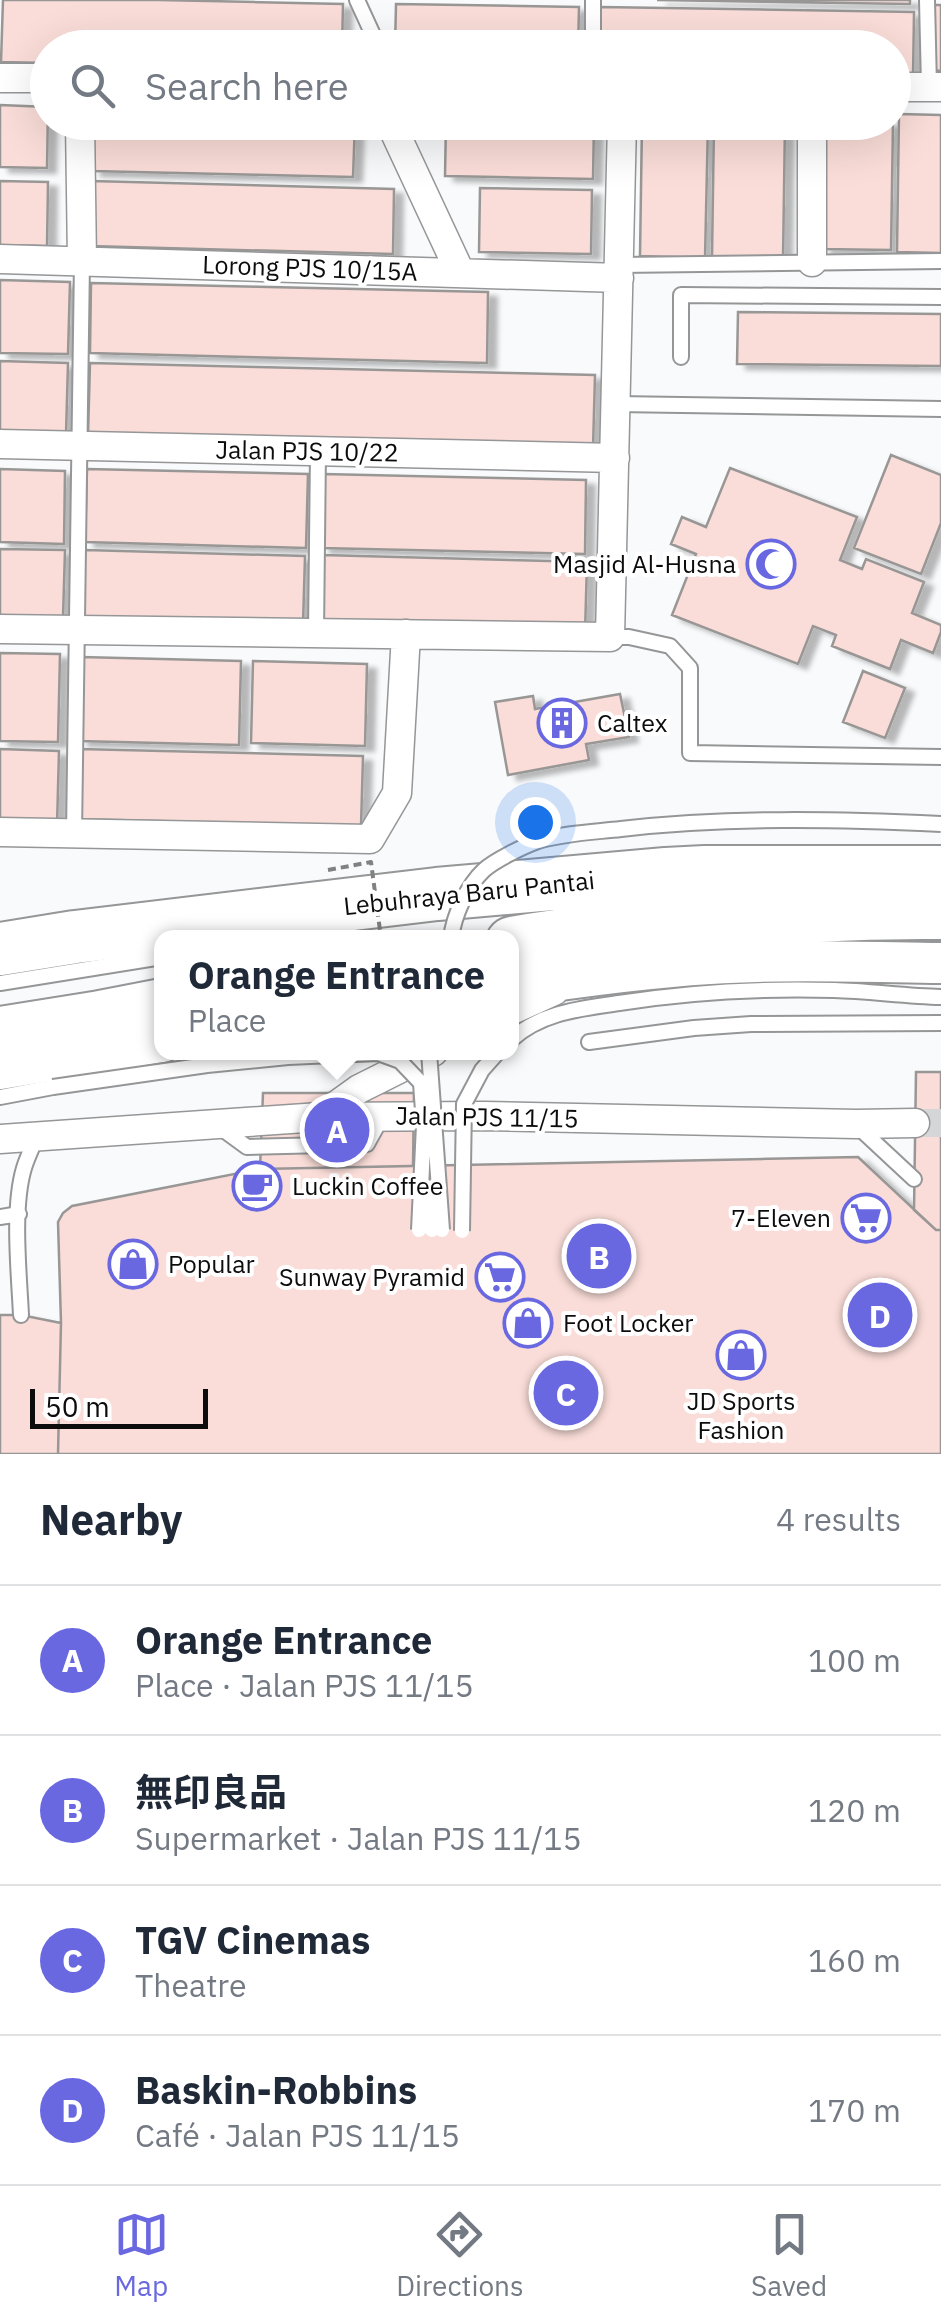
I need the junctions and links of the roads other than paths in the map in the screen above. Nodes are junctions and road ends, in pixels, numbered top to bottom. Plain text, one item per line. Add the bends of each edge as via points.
1 (357, 0) edge
2 (593, 0) edge
3 (927, 0) edge
4 (371, 30) edge
5 (593, 30) edge
6 (0, 78) edge
7 (30, 78) edge
8 (935, 87) edge
9 (80, 140) edge
10 (398, 140) edge
11 (622, 140) edge
12 (812, 140) edge
13 (0, 259) edge
14 (941, 260) edge
15 (82, 261) junction
16 (812, 262) junction
17 (619, 271) junction
18 (460, 272) junction
19 (941, 297) edge
20 (681, 357) dead end
21 (616, 404) junction
22 (941, 409) edge
23 (0, 444) edge
24 (80, 446) junction
25 (318, 451) junction
26 (615, 458) junction
27 (0, 629) edge
28 (77, 630) junction
29 (316, 633) junction
30 (406, 634) junction
31 (610, 637) junction
32 (941, 757) edge
33 (941, 824) edge
34 (0, 832) edge
35 (74, 834) junction
36 (941, 872) edge
37 (941, 913) edge
38 (452, 930) edge
39 (519, 942) edge
40 (0, 949) edge
41 (154, 958) edge
42 (941, 963) edge
43 (597, 974) junction
44 (0, 983) edge
45 (519, 985) edge
46 (941, 996) edge
47 (154, 1007) edge
48 (519, 1007) edge
49 (95, 1018) junction
50 (154, 1020) edge
51 (941, 1023) edge
52 (0, 1033) edge
53 (519, 1033) edge
54 (589, 1042) dead end
55 (154, 1043) edge
56 (258, 1060) edge
57 (397, 1060) edge
58 (419, 1060) edge
59 (427, 1060) edge
60 (432, 1060) edge
61 (491, 1060) edge
62 (0, 1069) edge
63 (0, 1098) edge
64 (383, 1116) junction
65 (320, 1117) junction
66 (915, 1123) tunnel mouth
67 (856, 1124) junction
68 (216, 1125) junction
69 (36, 1138) junction
70 (0, 1139) edge
71 (914, 1179) dead end
72 (19, 1214) junction
73 (0, 1216) edge
74 (462, 1231) dead end
75 (21, 1315) dead end

1 - 4 lane
2 - 5 lane
3 - 8 lane
6 - 7 street
9 - 15 street
10 - 18 street
11 - 17 street
12 - 16 street
13 - 15 street, Lorong PJS 10/15A
14 - 16 lane
15 - 18 street, Lorong PJS 10/15A
15 - 24 lane
16 - 17 lane
17 - 18 street, Lorong PJS 10/15A
17 - 21 street
19 - 20 lane via 681,295
21 - 22 lane
21 - 26 street
23 - 24 street, Jalan PJS 10/22
24 - 25 street, Jalan PJS 10/22
24 - 28 lane
25 - 26 street, Jalan PJS 10/22
25 - 29 lane
26 - 31 street
27 - 28 street
28 - 29 street
28 - 35 lane
29 - 30 street
30 - 31 street
30 - 35 street via 397,793 370,840
31 - 32 lane via 670,646 690,668 690,753
33 - 38 lane, bridge via 710,822 538,841 484,870 464,897
34 - 35 street
36 - 40 highway, Lebuhraya Baru Pantai via 628,878 436,894
37 - 39 highway, Lebuhraya Baru Pantai via 626,928
41 - 44 lane
42 - 43 main road via 793,961
43 - 45 main road
43 - 48 street
46 - 53 lane via 777,990 650,998 556,1013
47 - 49 highway
49 - 50 highway
49 - 52 highway
51 - 54 lane via 751,1024
55 - 62 main road
56 - 63 lane, bridge
57 - 60 lane, bridge via 421,1083 431,1230
58 - 65 street
59 - 64 street
61 - 74 lane, bridge via 464,1104
64 - 65 street, Jalan PJS 11/15
64 - 67 street, Jalan PJS 11/15
64 - 68 lane via 367,1144 246,1147
65 - 68 street, Jalan PJS 11/15
66 - 67 street, Jalan PJS 11/15
67 - 71 lane
68 - 69 street, Jalan PJS 11/15
69 - 70 street, Jalan PJS 11/15
69 - 72 lane via 24,1168
72 - 73 lane
72 - 75 lane

